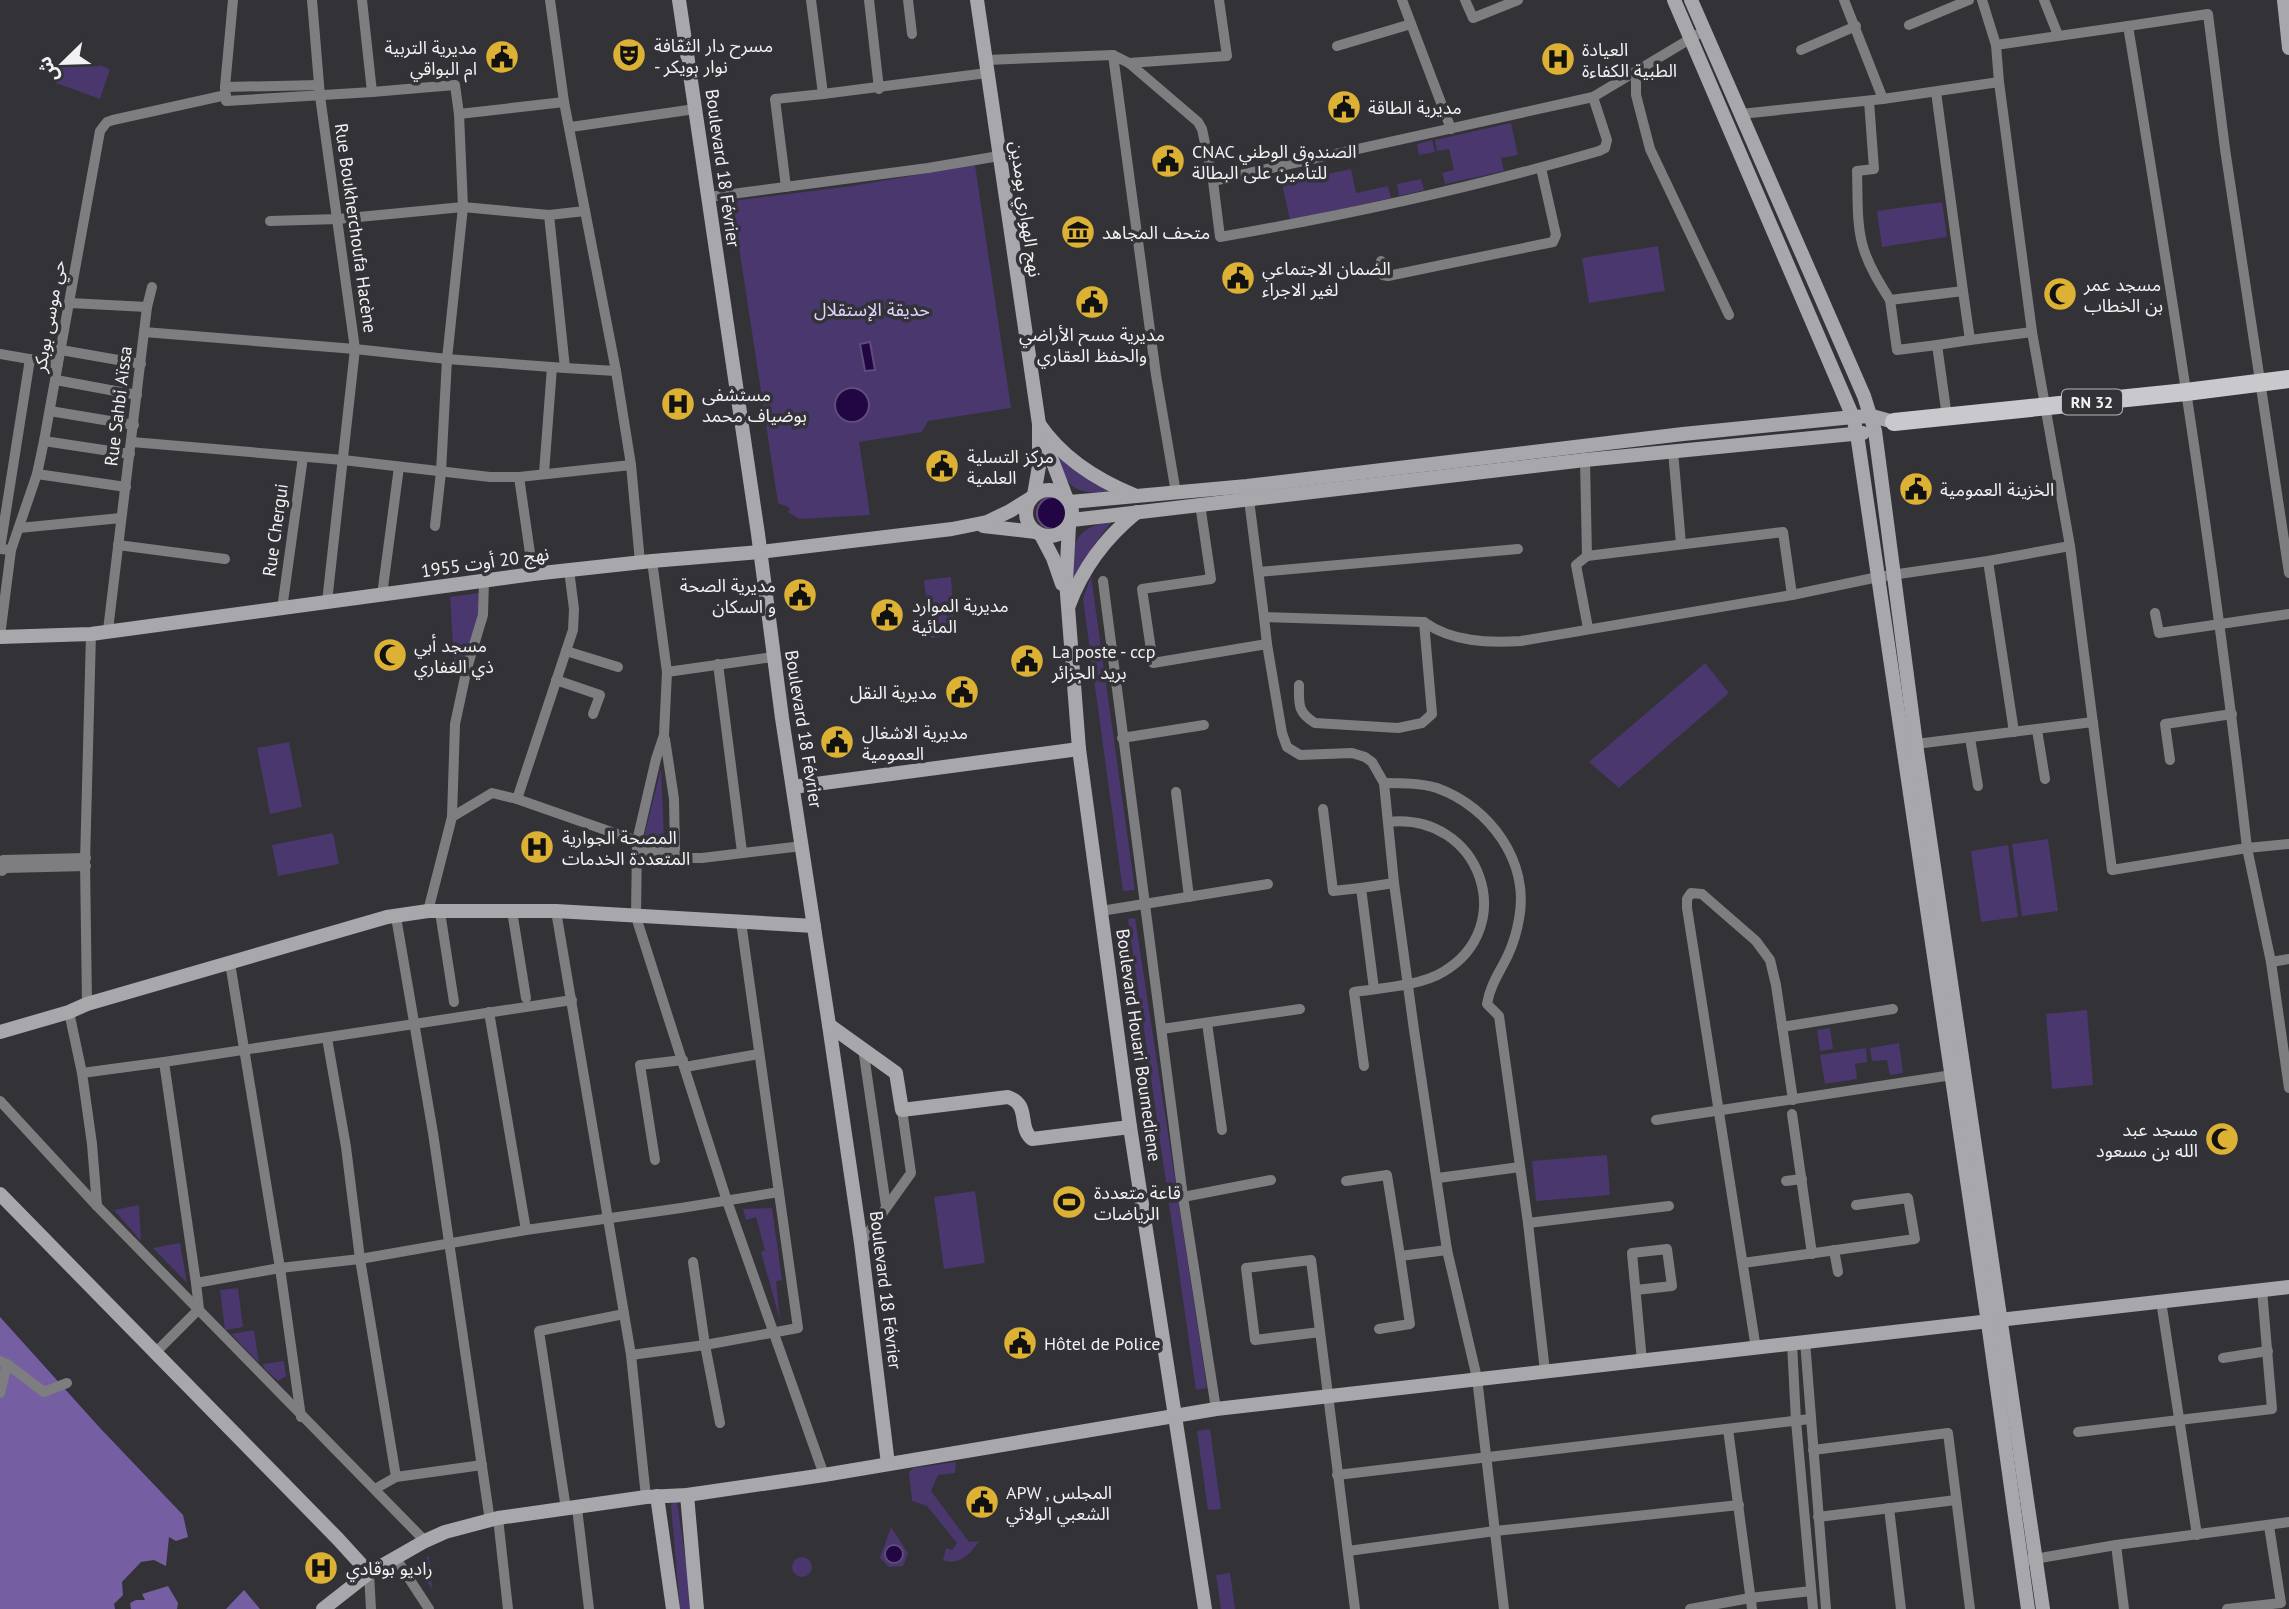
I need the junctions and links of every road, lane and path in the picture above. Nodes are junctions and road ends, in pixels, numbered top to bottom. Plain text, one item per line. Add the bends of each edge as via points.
1 (233, 0) edge
2 (312, 0) edge
3 (362, 0) edge
4 (550, 0) edge
5 (681, 0) edge
6 (811, 0) edge
7 (869, 0) edge
8 (908, 0) edge
9 (977, 0) edge
10 (1219, 0) edge
11 (1402, 0) edge
12 (1465, 0) edge
13 (1518, 0) edge
14 (1674, 0) edge
15 (1691, 0) edge
16 (1844, 0) edge
17 (1969, 0) edge
18 (1982, 0) edge
19 (2044, 0) edge
20 (2284, 0) edge
21 (1946, 4) edge
22 (1411, 24) junction
23 (1909, 25) dead end
24 (1856, 26) junction
25 (2128, 26) junction
26 (1705, 30) junction
27 (912, 34) dead end
28 (2058, 35) junction
29 (1691, 37) junction
30 (1996, 45) junction
31 (1337, 46) dead end
32 (2289, 48) edge
33 (1801, 50) dead end
34 (1113, 55) junction
35 (1129, 63) junction
36 (986, 67) junction
37 (1636, 72) junction
38 (1999, 82) junction
39 (879, 89) junction
40 (319, 90) junction
41 (372, 92) junction
42 (1936, 92) junction
43 (226, 94) junction
44 (823, 94) junction
45 (1593, 97) junction
46 (1883, 99) junction
47 (1869, 101) junction
48 (564, 102) junction
49 (695, 109) junction
50 (459, 114) junction
51 (1741, 114) junction
52 (571, 127) junction
53 (1451, 129) junction
54 (999, 156) junction
55 (1541, 168) junction
56 (1213, 181) junction
57 (786, 187) junction
58 (709, 197) junction
59 (463, 207) junction
60 (585, 211) junction
61 (549, 215) junction
62 (338, 219) junction
63 (270, 221) dead end
64 (1381, 261) dead end
65 (152, 286) dead end
66 (1963, 291) junction
67 (1890, 300) junction
68 (70, 303) junction
69 (147, 307) junction
70 (1729, 315) dead end
71 (144, 332) junction
72 (2032, 332) junction
73 (1970, 340) junction
74 (1937, 345) junction
75 (355, 349) junction
76 (61, 350) junction
77 (0, 354) edge
78 (30, 359) junction
79 (447, 359) junction
80 (58, 364) junction
81 (141, 364) junction
82 (552, 367) junction
83 (565, 368) junction
84 (616, 371) junction
85 (2289, 379) edge
86 (56, 380) junction
87 (2260, 384) junction
88 (2186, 393) junction
89 (137, 394) junction
90 (2044, 407) junction
91 (50, 411) junction
92 (1872, 416) junction
93 (1853, 417) junction
94 (1947, 417) junction
95 (1894, 422) junction
96 (1039, 424) junction
97 (134, 425) junction
98 (1875, 431) junction
99 (1857, 434) junction
100 (44, 441) junction
101 (131, 448) junction
102 (1673, 451) junction
103 (303, 457) junction
104 (343, 460) junction
105 (1585, 460) junction
106 (631, 465) junction
107 (399, 467) junction
108 (441, 472) junction
109 (544, 473) junction
110 (37, 474) junction
111 (519, 477) junction
112 (126, 487) junction
113 (1248, 492) junction
114 (1176, 493) junction
115 (1033, 496) junction
116 (1136, 496) junction
117 (1068, 499) junction
118 (1200, 504) junction
119 (1137, 512) junction
120 (121, 518) junction
121 (1070, 523) junction
122 (435, 526) dead end
123 (975, 526) junction
124 (19, 528) junction
125 (1038, 533) junction
126 (1681, 544) junction
127 (118, 545) junction
128 (2070, 545) junction
129 (1518, 548) dead end
130 (11, 550) junction
131 (760, 552) junction
132 (1587, 556) junction
133 (225, 559) dead end
134 (1989, 561) junction
135 (646, 562) junction
136 (569, 570) junction
137 (1259, 572) junction
138 (2289, 573) edge
139 (533, 574) junction
140 (1894, 575) junction
141 (1878, 577) junction
142 (484, 580) junction
143 (1102, 581) dead end
144 (382, 595) junction
145 (1792, 595) junction
146 (327, 603) junction
147 (282, 609) junction
148 (1068, 609) junction
149 (2155, 613) dead end
150 (2289, 614) edge
151 (1264, 617) junction
152 (1424, 622) junction
153 (2220, 625) junction
154 (1588, 628) junction
155 (108, 630) junction
156 (91, 634) junction
157 (0, 636) edge
158 (1266, 644) junction
159 (566, 651) junction
160 (773, 657) junction
161 (718, 664) junction
162 (618, 667) dead end
163 (667, 672) junction
164 (556, 680) junction
165 (1298, 685) dead end
166 (593, 714) dead end
167 (2232, 714) junction
168 (2093, 722) junction
169 (1204, 725) dead end
170 (2037, 730) junction
171 (2014, 732) junction
172 (664, 735) junction
173 (1122, 738) junction
174 (1970, 738) junction
175 (1916, 744) junction
176 (1079, 749) junction
177 (2169, 760) dead end
178 (2045, 779) dead end
179 (1384, 783) junction
180 (1978, 786) dead end
181 (793, 788) junction
182 (1176, 792) dead end
183 (517, 799) junction
184 (1323, 809) dead end
185 (452, 817) junction
186 (1388, 822) junction
187 (2289, 844) edge
188 (802, 846) junction
189 (638, 847) junction
190 (2247, 848) junction
191 (675, 852) junction
192 (742, 852) junction
193 (86, 862) junction
194 (3, 871) edge
195 (1394, 883) junction
196 (1268, 884) dead end
197 (1361, 888) junction
198 (1189, 897) junction
199 (1144, 904) junction
200 (512, 911) junction
201 (556, 911) junction
202 (1101, 911) junction
203 (434, 912) junction
204 (396, 917) junction
205 (636, 917) junction
206 (741, 922) junction
207 (814, 926) junction
208 (2289, 959) edge
209 (2270, 961) junction
210 (230, 963) junction
211 (1407, 983) junction
212 (1374, 989) junction
213 (526, 998) dead end
214 (572, 1000) junction
215 (454, 1002) dead end
216 (87, 1004) junction
217 (1300, 1009) dead end
218 (1893, 1009) dead end
219 (489, 1012) junction
220 (69, 1013) junction
221 (414, 1023) junction
222 (1208, 1023) junction
223 (829, 1024) junction
224 (1782, 1027) junction
225 (1162, 1028) junction
226 (0, 1032) edge
227 (327, 1038) junction
228 (863, 1048) junction
229 (246, 1049) junction
230 (2286, 1051) edge
231 (759, 1054) junction
232 (164, 1062) junction
233 (684, 1063) junction
234 (1364, 1066) dead end
235 (82, 1073) junction
236 (1952, 1075) junction
237 (2289, 1088) edge
238 (1793, 1100) junction
239 (0, 1101) edge
240 (902, 1110) junction
241 (1719, 1111) junction
242 (1792, 1114) dead end
243 (1656, 1120) dead end
244 (1130, 1127) junction
245 (1222, 1130) dead end
246 (654, 1160) dead end
247 (1520, 1167) junction
248 (1438, 1178) junction
249 (1802, 1179) junction
250 (1271, 1180) dead end
251 (1346, 1181) dead end
252 (1786, 1181) dead end
253 (779, 1192) junction
254 (0, 1194) edge
255 (1183, 1197) junction
256 (727, 1201) junction
257 (1856, 1205) dead end
258 (97, 1206) junction
259 (886, 1206) junction
260 (1669, 1206) dead end
261 (609, 1218) junction
262 (1528, 1223) junction
263 (526, 1230) junction
264 (860, 1243) junction
265 (449, 1244) junction
266 (1447, 1250) junction
267 (1834, 1250) junction
268 (1812, 1254) junction
269 (1400, 1256) junction
270 (360, 1259) junction
271 (693, 1262) dead end
272 (1743, 1263) junction
273 (280, 1268) junction
274 (1838, 1272) dead end
275 (195, 1283) junction
276 (2289, 1287) edge
277 (1636, 1290) junction
278 (2262, 1290) junction
279 (2161, 1301) junction
280 (200, 1309) junction
281 (624, 1314) junction
282 (1994, 1322) junction
283 (1379, 1329) dead end
284 (1320, 1332) junction
285 (774, 1334) junction
286 (1798, 1342) junction
287 (705, 1345) junction
288 (1756, 1349) junction
289 (2268, 1351) junction
290 (155, 1353) junction
291 (631, 1356) junction
292 (2223, 1358) dead end
293 (1642, 1360) junction
294 (3, 1363) edge
295 (1545, 1371) junction
296 (1477, 1378) junction
297 (67, 1383) dead end
298 (0, 1393) edge
299 (1328, 1397) junction
300 (1216, 1409) junction
301 (1177, 1416) junction
302 (301, 1417) junction
303 (1810, 1419) junction
304 (1796, 1421) junction
305 (2180, 1421) junction
306 (720, 1423) dead end
307 (1728, 1429) junction
308 (2078, 1432) dead end
309 (1813, 1450) junction
310 (1486, 1458) junction
311 (888, 1464) junction
312 (482, 1465) junction
313 (824, 1475) junction
314 (1337, 1475) junction
315 (397, 1477) junction
316 (374, 1489) junction
317 (687, 1495) junction
318 (651, 1497) junction
319 (1956, 1500) junction
320 (1739, 1505) junction
321 (572, 1508) junction
322 (1889, 1508) junction
323 (1818, 1517) junction
324 (494, 1519) junction
325 (2289, 1522) edge
326 (2269, 1526) junction
327 (1494, 1531) junction
328 (2197, 1535) junction
329 (425, 1541) junction
330 (2116, 1545) junction
331 (1348, 1551) junction
332 (395, 1557) junction
333 (2029, 1560) junction
334 (369, 1573) junction
335 (1811, 1591) junction
336 (1751, 1603) edge
337 (323, 1609) edge
338 (370, 1609) edge
339 (429, 1609) edge
340 (508, 1609) edge
341 (589, 1609) edge
342 (673, 1609) edge
343 (697, 1609) edge
344 (1205, 1609) edge
345 (1355, 1609) edge
346 (1504, 1609) edge
347 (1690, 1609) edge
348 (1813, 1609) edge
349 (1826, 1609) edge
350 (1901, 1609) edge
351 (1969, 1609) edge
352 (2028, 1609) edge
353 (2043, 1609) edge
354 (2124, 1609) edge
355 (2227, 1609) edge

1 - 43 street
2 - 40 street, Rue Boukherchoufa Hacène
3 - 41 street
4 - 48 street
5 - 49 main road, Boulevard 18 Février
6 - 44 street
7 - 39 street
8 - 27 street
9 - 36 main road, نهج الهواري بومدين
10 - 35 street via 1227,56
11 - 22 street
12 - 13 street via 1473,18
14 - 29 main road
15 - 26 main road
16 - 24 street
17 - 21 street
18 - 30 street
19 - 28 street
20 - 32 main road
21 - 23 street
22 - 31 street
22 - 53 street
24 - 33 street
24 - 46 street
25 - 28 street
25 - 87 street via 2208,14
25 - 88 street
26 - 29 street
26 - 51 main road
28 - 30 street
29 - 37 street
29 - 93 main road
30 - 38 street
34 - 35 street
34 - 36 street
34 - 114 street
35 - 56 street via 1198,122
36 - 39 street
36 - 54 main road, نهج الهواري بومدين
37 - 45 street
37 - 70 street via 1636,95 1650,149
38 - 42 street
38 - 72 street
39 - 44 street
40 - 41 street
40 - 43 street
40 - 62 street, Rue Boukherchoufa Hacène
41 - 50 street via 455,85
42 - 46 street
42 - 66 street
43 - 68 street, حي موسى بوبكر via 104,125 98,137
44 - 57 street via 775,100
45 - 53 street
45 - 55 street via 1607,139 1605,148
46 - 47 street
47 - 51 street
47 - 67 street via 1874,169 1857,171 1859,217 1863,248
48 - 50 street
48 - 52 street
49 - 52 street
49 - 58 main road, Boulevard 18 Février
50 - 59 street
51 - 92 main road
52 - 60 street
53 - 56 street
54 - 57 street
54 - 96 main road, نهج الهواري بومدين
55 - 56 street via 1220,237
55 - 64 street via 1556,235 1553,242 1388,276 1383,275
57 - 58 street
58 - 131 main road, Boulevard 18 Février
59 - 61 street
59 - 62 street
59 - 79 street
60 - 61 street
60 - 84 street
61 - 83 street
62 - 63 street
62 - 75 street, Rue Boukherchoufa Hacène
65 - 69 street, Rue Sahbi Aïssa
66 - 67 street
66 - 73 street
67 - 74 street via 1897,350
68 - 69 street
68 - 76 street, حي موسى بوبكر
69 - 71 street, Rue Sahbi Aïssa
71 - 75 street
71 - 81 street, Rue Sahbi Aïssa
72 - 73 street
72 - 90 street
73 - 74 street
74 - 94 street
75 - 79 street
75 - 104 street, Rue Boukherchoufa Hacène
76 - 80 street, حي موسى بوبكر
76 - 81 street
77 - 78 street
78 - 80 street
78 - 130 street via 0,549
79 - 82 street
79 - 108 street
80 - 86 street, حي موسى بوبكر
81 - 89 street, Rue Sahbi Aïssa
82 - 83 street
82 - 109 street
83 - 84 street
84 - 106 street
85 - 87 main road, RN 32
86 - 89 street
86 - 91 street, حي موسى بوبكر
87 - 88 main road, RN 32
87 - 138 street
88 - 90 main road, RN 32
88 - 153 street
89 - 97 street, Rue Sahbi Aïssa
90 - 94 main road, RN 32
90 - 128 street
91 - 97 street
91 - 100 street, حي موسى بوبكر
92 - 93 main road
92 - 95 main road
92 - 98 main road
93 - 99 main road
93 - 113 main road via 1683,434
94 - 95 main road, RN 32
95 - 98 main road
96 - 115 main road, نهج الهواري بومدين via 1039,467
96 - 116 main road via 1070,458 1106,483
96 - 117 main road, نهج الهواري بومدين
97 - 101 street, Rue Sahbi Aïssa
98 - 99 main road
98 - 140 main road
99 - 102 main road
99 - 141 main road
100 - 101 street
100 - 110 street, حي موسى بوبكر
101 - 103 street
101 - 112 street, Rue Sahbi Aïssa
102 - 105 main road
102 - 126 street
103 - 104 street
103 - 147 street, Rue Chergui
104 - 107 street
104 - 146 street, Rue Boukherchoufa Hacène
105 - 113 main road
105 - 132 street
106 - 109 street
106 - 135 street
107 - 108 street
107 - 144 street
108 - 111 street
108 - 122 street
109 - 111 street
110 - 112 street
110 - 124 street, حي موسى بوبكر
111 - 139 street
112 - 120 street, Rue Sahbi Aïssa
113 - 114 main road
113 - 118 main road
113 - 137 street
114 - 116 main road
115 - 117 main road via 1054,490
115 - 123 main road, نهج 20 أوت 1955
115 - 125 main road via 1026,516
116 - 117 main road
117 - 121 main road
118 - 119 main road
118 - 158 street via 1211,579 1142,589 1153,663
119 - 121 main road
119 - 148 main road via 1095,555
120 - 124 street
120 - 127 street, Rue Sahbi Aïssa
121 - 125 main road via 1057,535
121 - 148 main road, Boulevard Houari Boumediene
123 - 125 main road, نهج 20 أوت 1955
123 - 131 main road, نهج 20 أوت 1955
124 - 130 street, حي موسى بوبكر
125 - 148 main road, Boulevard Houari Boumediene via 1058,570
126 - 132 street
126 - 145 street via 1783,532
127 - 133 street
127 - 155 street, Rue Sahbi Aïssa
128 - 134 street
128 - 168 street
129 - 137 street
130 - 157 street, حي موسى بوبكر
131 - 135 main road, نهج 20 أوت 1955
131 - 160 main road, Boulevard 18 Février
132 - 154 street via 1576,565
134 - 140 street
134 - 171 street
135 - 136 main road, نهج 20 أوت 1955
135 - 163 street
136 - 139 main road, نهج 20 أوت 1955
136 - 159 street via 574,609
137 - 151 street
139 - 142 main road, نهج 20 أوت 1955
140 - 141 street
140 - 175 main road
141 - 145 street
141 - 236 main road
142 - 144 main road, نهج 20 أوت 1955
142 - 185 street via 483,615 455,724
143 - 173 street
144 - 146 main road, نهج 20 أوت 1955
145 - 154 street
146 - 147 main road, نهج 20 أوت 1955
147 - 155 main road, نهج 20 أوت 1955
148 - 176 main road, Boulevard Houari Boumediene
149 - 153 street via 2159,633
150 - 153 street
151 - 152 street
151 - 158 street
152 - 154 street via 1452,636 1498,642
152 - 165 street via 1432,714 1422,723 1398,728 1314,723 1304,716
153 - 167 street
155 - 156 main road, نهج 20 أوت 1955
156 - 157 main road, نهج 20 أوت 1955
156 - 193 street
158 - 179 street via 1287,747 1300,755 1352,753 1365,757
159 - 162 street
159 - 164 street
160 - 161 street
160 - 181 main road, Boulevard 18 Février
161 - 163 street
161 - 192 street
163 - 172 street
164 - 166 street via 600,695
164 - 183 street
167 - 177 street via 2165,723
167 - 190 street
168 - 170 street
168 - 190 street via 2112,870
169 - 173 street
170 - 171 street
170 - 178 street
171 - 174 street
172 - 189 street
172 - 191 street via 674,799
173 - 199 street
174 - 175 street
174 - 180 street
175 - 282 main road
176 - 181 main road
176 - 202 main road, Boulevard Houari Boumediene
179 - 186 street
179 - 247 street via 1435,787 1452,794 1482,814 1507,844 1515,864 1520,916 1486,1004 1499,1016
181 - 188 main road, Boulevard 18 Février
182 - 198 street
183 - 185 street via 492,793
183 - 189 street
184 - 197 street via 1333,891
185 - 203 street
186 - 195 street
186 - 211 street via 1423,823 1455,840 1477,869 1483,892 1479,928 1461,958 1442,973
187 - 190 street
188 - 192 street
188 - 207 main road, Boulevard 18 Février
189 - 191 street
189 - 205 street
190 - 209 street
191 - 192 street via 682,858
193 - 194 street
193 - 216 street
195 - 197 street
195 - 211 street
196 - 198 street
197 - 212 street
198 - 199 street
199 - 202 street
199 - 225 street
200 - 201 main road
200 - 203 main road
200 - 213 street
201 - 205 main road
201 - 214 street
202 - 244 main road, Boulevard Houari Boumediene
203 - 204 main road
203 - 215 street
204 - 210 main road
204 - 221 street
205 - 206 main road
205 - 233 street
206 - 207 main road
206 - 231 street
207 - 223 main road, Boulevard 18 Février
208 - 209 street
209 - 230 street
210 - 216 main road
210 - 229 street
211 - 212 street
211 - 248 street
212 - 234 street via 1354,992
214 - 219 street
214 - 261 street
216 - 220 main road
217 - 222 street
218 - 224 street
219 - 221 street
219 - 263 street
220 - 226 main road
220 - 235 street
221 - 227 street
221 - 265 street
222 - 225 street
222 - 245 street
223 - 228 main road
223 - 264 main road, Boulevard 18 Février
224 - 238 street
224 - 241 street via 1770,960 1756,941 1702,894 1691,893 1687,908
225 - 255 street
227 - 229 street
227 - 270 street
228 - 240 main road via 896,1073
228 - 259 street
229 - 232 street
229 - 273 street
230 - 237 street
231 - 233 street
231 - 253 street
232 - 235 street
232 - 275 street
233 - 246 street via 640,1065
233 - 256 street
235 - 258 street
236 - 238 street
236 - 282 main road
238 - 241 street
239 - 258 street
240 - 244 main road via 1009,1097 1021,1105 1032,1139
240 - 259 street via 911,1173
241 - 243 street
241 - 272 street
242 - 249 street
244 - 301 main road, Boulevard Houari Boumediene
247 - 248 street
247 - 262 street
248 - 266 street
249 - 252 street
249 - 268 street
250 - 255 street
251 - 269 street via 1387,1175
253 - 256 street
253 - 285 street via 798,1328
254 - 290 main road
255 - 300 street
256 - 261 street
256 - 285 street
257 - 267 street via 1909,1198 1914,1239
258 - 280 street
259 - 264 street
260 - 262 street
261 - 263 street
261 - 281 street
262 - 295 street
263 - 265 street
264 - 311 main road, Boulevard 18 Février
265 - 270 street
265 - 312 street
266 - 269 street
266 - 296 street
267 - 268 street
267 - 274 street
268 - 272 street
269 - 283 street via 1410,1324
270 - 273 street
270 - 315 street
271 - 287 street
272 - 288 street
273 - 275 street
273 - 302 street
275 - 280 street
276 - 278 main road
277 - 277 street via 1632,1253 1667,1249 1672,1286
277 - 293 street
278 - 279 main road
278 - 289 street
279 - 282 main road
279 - 305 street
280 - 290 street
280 - 302 street
281 - 291 street
281 - 321 street via 539,1331
282 - 286 main road
282 - 333 main road
284 - 284 street via 1311,1260 1246,1268 1255,1340
284 - 299 street
285 - 287 street
285 - 313 street
286 - 288 main road
286 - 303 street
286 - 304 street
287 - 291 street
287 - 306 street
288 - 293 main road
289 - 292 street
289 - 305 street via 2272,1409
290 - 334 main road
291 - 318 street
293 - 295 main road
294 - 297 street via 44,1392
294 - 298 street
295 - 296 main road
296 - 299 main road
296 - 310 street
299 - 300 main road
299 - 314 street
300 - 301 main road
301 - 311 main road
301 - 344 main road, Boulevard Houari Boumediene
302 - 316 street
303 - 304 street
303 - 309 street
304 - 307 street
304 - 335 street
305 - 308 street
305 - 328 street
307 - 310 street
307 - 320 street
309 - 319 street via 1948,1433
309 - 323 street
310 - 314 street
310 - 327 street
311 - 313 main road
312 - 315 street
312 - 324 street
313 - 317 main road
314 - 331 street
315 - 316 street
316 - 329 street
317 - 318 main road
317 - 343 main road
318 - 321 main road
318 - 342 main road
319 - 322 street
319 - 351 street
320 - 327 street
320 - 336 street
321 - 324 main road
321 - 341 street
322 - 323 street
322 - 350 street
323 - 349 street
324 - 329 main road
324 - 340 street
325 - 326 street
326 - 328 street
326 - 355 street via 2281,1603
327 - 331 street
327 - 346 street
328 - 330 street
329 - 332 main road
330 - 333 street
330 - 354 street
331 - 345 street
332 - 334 main road
332 - 339 street
333 - 352 main road
333 - 353 main road
334 - 337 main road
334 - 338 street
335 - 336 street
335 - 348 street
336 - 347 street

